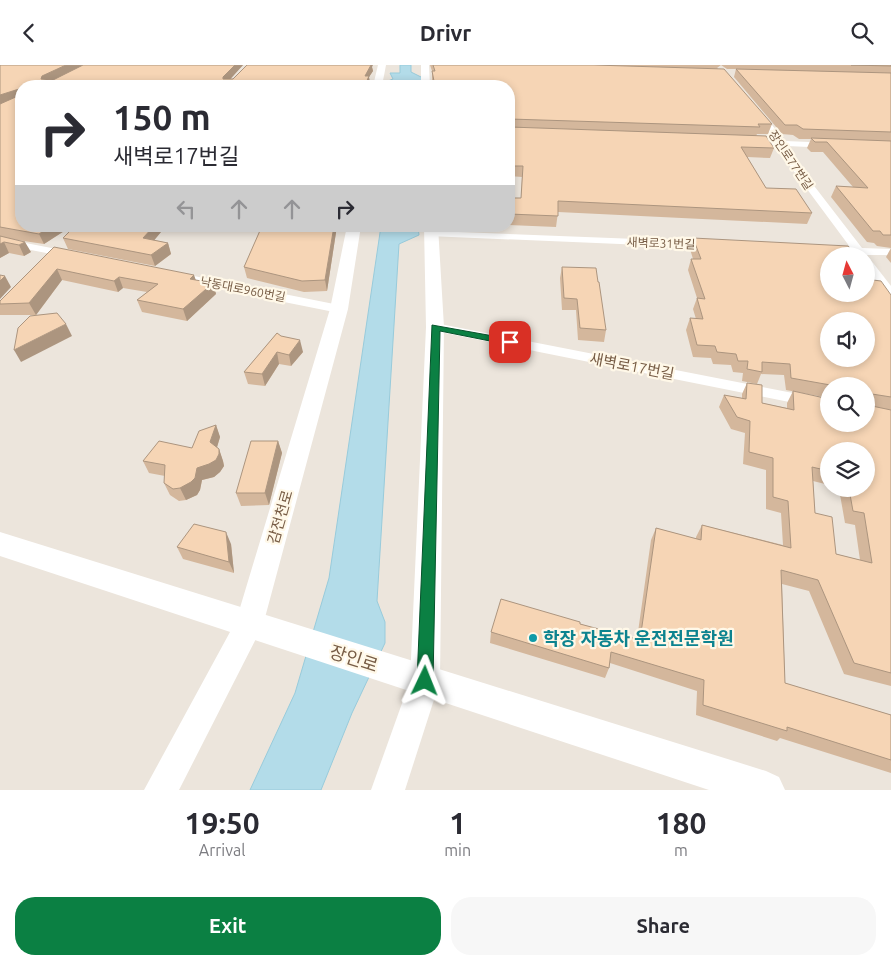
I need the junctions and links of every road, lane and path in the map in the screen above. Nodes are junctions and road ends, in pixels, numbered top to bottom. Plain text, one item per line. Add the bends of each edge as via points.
1 (382, 65) edge
2 (426, 65) edge
3 (379, 80) edge
4 (426, 80) edge
5 (750, 104) edge
6 (743, 141) edge
7 (782, 143) junction
8 (842, 145) edge
9 (353, 232) edge
10 (432, 232) edge
11 (469, 232) edge
12 (69, 239) edge
13 (0, 241) edge
14 (729, 246) edge
15 (855, 247) edge
16 (55, 251) junction
17 (891, 252) edge
18 (875, 253) edge
19 (85, 257) edge
20 (42, 266) edge
21 (163, 273) edge
22 (875, 274) edge
23 (891, 294) edge
24 (339, 309) junction
25 (435, 327) junction
26 (820, 403) edge
27 (0, 545) edge
28 (260, 628) junction
29 (417, 678) junction
30 (161, 790) edge
31 (388, 790) edge
32 (766, 790) edge

1 - 3 street
2 - 4 street
5 - 7 street, 장인로77번길
6 - 7 street
7 - 8 street
7 - 15 street, 장인로77번길 via 784,152
9 - 24 street, 감전천로
10 - 25 street
11 - 14 street, 새벽로31번길
12 - 16 street
13 - 16 street
16 - 19 street
16 - 20 street
17 - 18 street
21 - 24 street, 낙동대로960번길
22 - 23 street
24 - 28 street, 감전천로
25 - 26 street, 새벽로17번길
25 - 29 street
27 - 28 main road, 장인로
28 - 29 main road, 장인로
28 - 30 street, 감전천로
29 - 31 street
29 - 32 main road, 장인로

